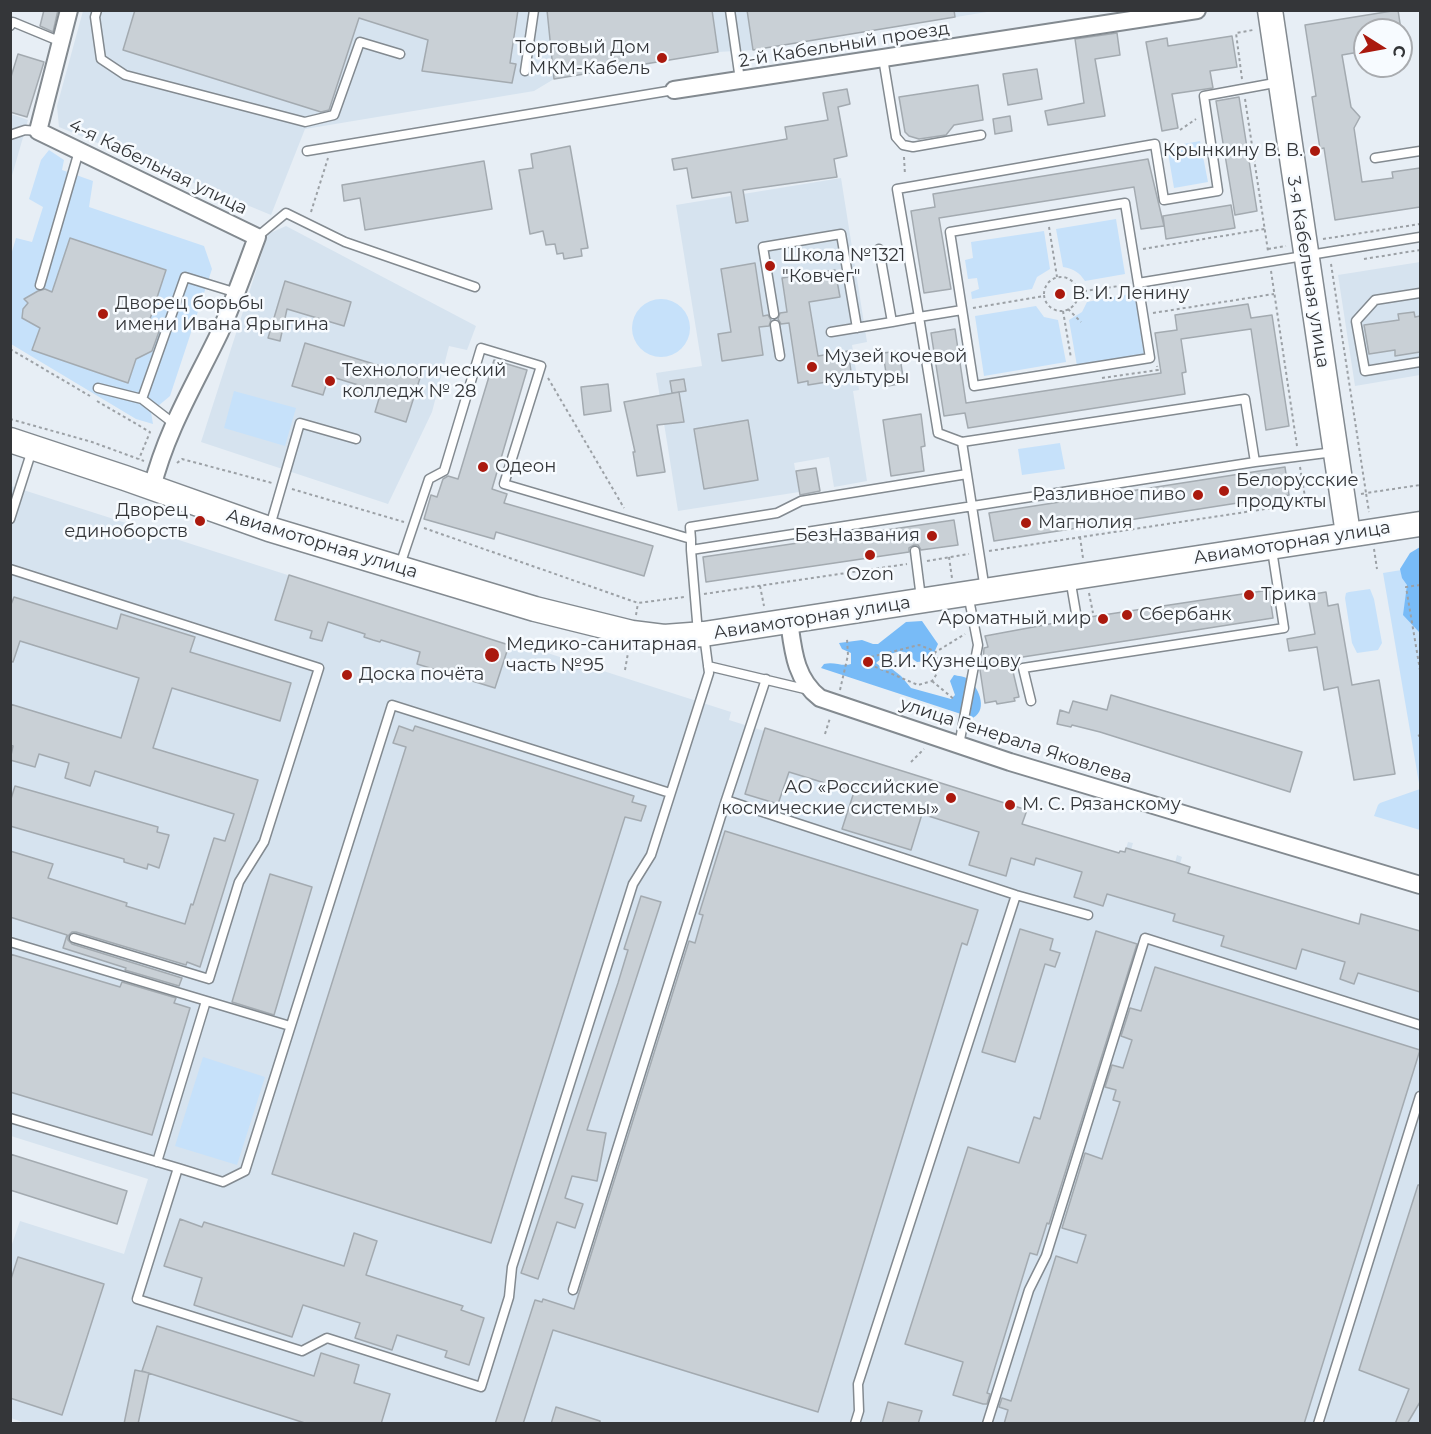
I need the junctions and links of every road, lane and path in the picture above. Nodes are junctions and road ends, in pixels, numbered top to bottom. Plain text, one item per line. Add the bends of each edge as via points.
1 (69, 10) edge
2 (97, 10) edge
3 (534, 10) edge
4 (730, 10) edge
5 (1197, 10) edge
6 (1270, 10) edge
7 (10, 26) edge
8 (62, 36) junction
9 (400, 54) dead end
10 (883, 58) junction
11 (525, 71) dead end
12 (740, 80) junction
13 (1280, 82) junction
14 (674, 90) joint
15 (38, 131) junction
16 (10, 135) edge
17 (981, 135) dead end
18 (903, 145) junction
19 (332, 147) junction
20 (79, 151) junction
21 (307, 151) dead end
22 (1420, 151) edge
23 (1375, 158) dead end
24 (905, 187) junction
25 (1048, 216) junction
26 (307, 223) junction
27 (1420, 224) edge
28 (1265, 229) dead end
29 (257, 237) junction
30 (1420, 237) edge
31 (1326, 238) dead end
32 (879, 249) dead end
33 (1140, 249) dead end
34 (1268, 249) dead end
35 (1297, 250) junction
36 (1057, 277) junction
37 (1138, 283) junction
38 (40, 285) dead end
39 (475, 287) dead end
40 (1078, 292) junction
41 (237, 293) junction
42 (1420, 293) edge
43 (1274, 294) dead end
44 (1044, 296) junction
45 (1068, 309) junction
46 (962, 310) junction
47 (1063, 311) junction
48 (774, 314) dead end
49 (1149, 314) dead end
50 (919, 317) junction
51 (892, 322) junction
52 (1081, 322) dead end
53 (776, 325) dead end
54 (857, 328) junction
55 (831, 332) dead end
56 (10, 349) edge
57 (780, 356) dead end
58 (1156, 359) dead end
59 (1420, 362) edge
60 (541, 366) junction
61 (1073, 370) junction
62 (1095, 380) dead end
63 (98, 388) dead end
64 (142, 399) junction
65 (10, 419) edge
66 (173, 423) junction
67 (356, 439) dead end
68 (962, 442) junction
69 (22, 444) edge
70 (1335, 451) junction
71 (139, 459) junction
72 (147, 461) dead end
73 (1255, 462) junction
74 (966, 474) junction
75 (152, 488) junction
76 (1359, 494) dead end
77 (971, 506) junction
78 (909, 515) junction
79 (1370, 516) dead end
80 (10, 519) edge
81 (634, 524) junction
82 (1420, 524) edge
83 (911, 526) dead end
84 (269, 529) junction
85 (1348, 534) junction
86 (1080, 537) dead end
87 (691, 540) junction
88 (1373, 546) dead end
89 (1271, 547) junction
90 (691, 550) junction
91 (915, 551) dead end
92 (949, 557) dead end
93 (399, 568) junction
94 (10, 569) edge
95 (1377, 569) dead end
96 (1081, 577) junction
97 (1420, 585) edge
98 (759, 586) dead end
99 (966, 594) junction
100 (922, 601) junction
101 (765, 613) dead end
102 (1093, 613) dead end
103 (1077, 619) dead end
104 (789, 621) junction
105 (960, 624) dead end
106 (975, 632) junction
107 (701, 635) junction
108 (847, 639) dead end
109 (1082, 648) dead end
110 (934, 653) junction
111 (871, 657) junction
112 (1084, 658) junction
113 (708, 666) junction
114 (871, 666) junction
115 (1420, 670) edge
116 (766, 679) junction
117 (932, 681) junction
118 (840, 689) dead end
119 (810, 690) junction
120 (1030, 701) dead end
121 (966, 708) junction
122 (831, 716) dead end
123 (825, 734) dead end
124 (959, 746) junction
125 (670, 793) junction
126 (726, 800) junction
127 (1420, 885) edge
128 (1016, 895) junction
129 (1088, 915) dead end
130 (74, 938) dead end
131 (10, 942) edge
132 (206, 1001) junction
133 (1420, 1025) edge
134 (290, 1026) junction
135 (1420, 1096) edge
136 (10, 1118) edge
137 (157, 1162) junction
138 (178, 1168) junction
139 (573, 1290) dead end
140 (855, 1424) edge
141 (987, 1424) edge
142 (1318, 1424) edge

1 - 8 street
2 - 9 lane via 101,59 125,75 305,122 334,115 360,42
3 - 11 lane
4 - 12 lane
5 - 10 street, 2-й Кабельный проезд
6 - 13 street, 3-я Кабельная улица
7 - 8 lane via 13,22 54,39
8 - 15 street
10 - 12 street, 2-й Кабельный проезд
10 - 18 lane via 896,137
12 - 14 street, 2-й Кабельный проезд
13 - 24 lane via 1204,96 1218,191 1164,200 1155,144
13 - 35 street, 3-я Кабельная улица
14 - 19 lane
15 - 16 lane
15 - 20 street, 4-я Кабельная улица
17 - 18 lane via 913,147
18 - 24 path
19 - 21 lane
19 - 26 path
20 - 29 street, 4-я Кабельная улица
20 - 38 lane
22 - 23 lane
24 - 50 lane via 897,189
25 - 36 path
25 - 37 lane via 1125,203
25 - 46 lane via 950,232
26 - 29 lane via 286,213
26 - 39 lane via 345,242
27 - 31 path
28 - 33 path
29 - 41 street, 4-я Кабельная улица
30 - 35 lane
32 - 51 lane
34 - 35 path
35 - 37 lane
35 - 70 street, 3-я Кабельная улица
36 - 40 path via 1071,280
36 - 44 path via 1047,283
37 - 40 path
37 - 61 lane via 1150,358
40 - 45 path
41 - 64 lane via 185,277
41 - 66 street, 4-я Кабельная улица
42 - 59 lane via 1375,300 1356,321 1365,371
43 - 49 path
44 - 46 path
44 - 47 path via 1051,308
45 - 47 path
45 - 52 path
46 - 50 lane
46 - 61 lane via 974,386
47 - 61 path
48 - 54 lane via 763,246 841,234
50 - 51 lane
50 - 68 lane via 938,433
51 - 54 lane
53 - 57 lane
54 - 55 lane
56 - 71 path via 150,432
58 - 62 path via 1158,370
60 - 81 path
60 - 81 lane via 504,484
60 - 93 lane via 481,348 444,471 429,479
63 - 64 lane
64 - 66 lane
65 - 71 path
66 - 75 street, 4-я Кабельная улица
67 - 84 lane via 300,423
68 - 73 lane via 1245,399
68 - 74 lane
69 - 75 street, Авиамоторная улица
69 - 80 lane
70 - 73 lane
70 - 85 street, 3-я Кабельная улица
71 - 72 path
73 - 77 lane
74 - 77 lane
74 - 87 lane via 801,501 777,513 690,527
75 - 84 street, Авиамоторная улица
76 - 79 path via 1366,493
77 - 78 lane
77 - 99 lane
78 - 83 lane
78 - 90 lane
81 - 87 lane
82 - 85 street, Авиамоторная улица
84 - 93 street, Авиамоторная улица
85 - 89 street, Авиамоторная улица
86 - 96 path
87 - 90 lane
88 - 95 path
89 - 96 street, Авиамоторная улица
89 - 112 lane via 1284,628
90 - 107 lane
91 - 100 lane
92 - 99 path
93 - 107 street, Авиамоторная улица via 632,633 664,637
94 - 130 lane via 319,668 264,842 239,882 209,979
96 - 99 street, Авиамоторная улица
96 - 102 path
96 - 103 lane
97 - 115 path via 1406,587
98 - 101 path
99 - 100 street, Авиамоторная улица
99 - 105 path
99 - 106 lane
100 - 104 street, Авиамоторная улица
104 - 107 street, Авиамоторная улица
104 - 119 street via 798,670
106 - 110 path
106 - 121 lane via 978,645
107 - 113 lane
108 - 118 path via 848,655
109 - 112 lane
110 - 111 path via 920,645
110 - 117 path via 939,669
111 - 114 path
111 - 114 path via 863,660 865,666
112 - 120 lane via 1023,668
113 - 116 lane
113 - 125 lane
114 - 117 path via 912,684
116 - 119 lane
116 - 126 lane
117 - 121 path
119 - 124 street, улица Генерала Яковлева via 820,698
121 - 124 lane
122 - 123 path
124 - 127 street, улица Генерала Яковлева
125 - 134 lane via 392,705
125 - 138 lane via 651,855 633,884 512,1267 509,1297 481,1387 327,1338 302,1351 137,1299
126 - 128 lane
126 - 139 lane
128 - 129 lane
128 - 140 lane via 858,1384 860,1411
131 - 132 lane
132 - 134 lane
132 - 137 lane
133 - 141 lane via 1146,939 1046,1256 1029,1290
134 - 138 lane via 245,1171 223,1182
135 - 142 lane
136 - 137 lane
137 - 138 lane

